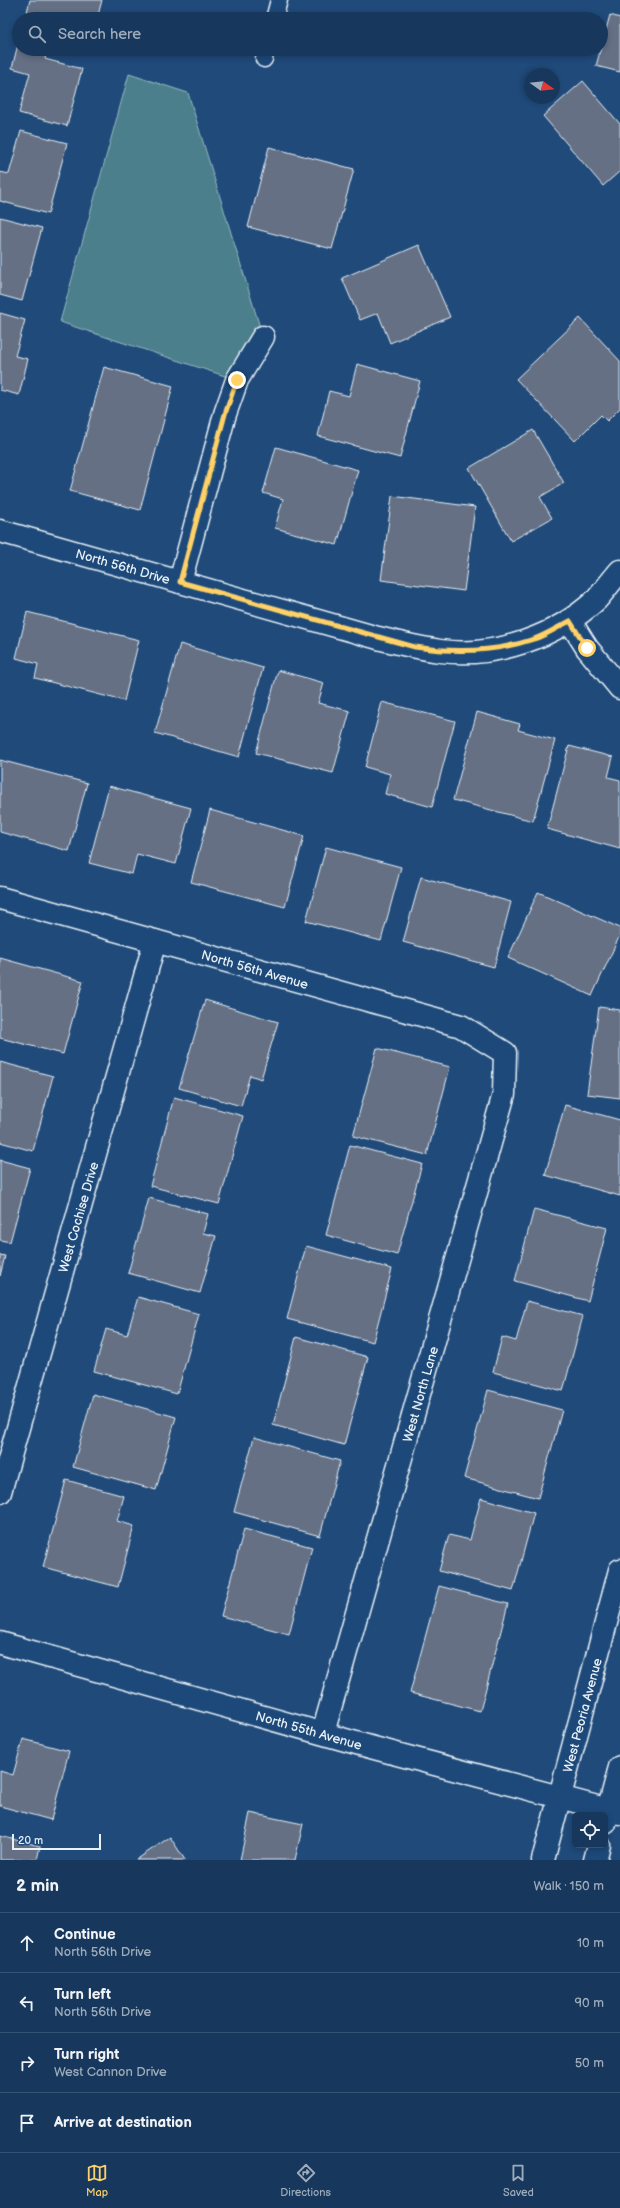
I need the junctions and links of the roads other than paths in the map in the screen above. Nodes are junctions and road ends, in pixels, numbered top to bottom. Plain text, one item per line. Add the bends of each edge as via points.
1 (279, 0) edge
2 (276, 12) edge
3 (263, 337) dead end
4 (0, 531) edge
5 (620, 571) edge
6 (180, 582) junction
7 (570, 621) junction
8 (620, 688) edge
9 (0, 898) edge
10 (155, 941) junction
11 (505, 1053) joint
12 (0, 1492) edge
13 (620, 1570) edge
14 (0, 1643) edge
15 (323, 1733) junction
16 (620, 1768) edge
17 (560, 1798) junction
18 (611, 1815) edge
19 (598, 1848) edge
20 (544, 1860) edge
21 (595, 1860) edge

1 - 2 lane
3 - 6 street via 237,380 225,414
4 - 6 street, North 56th Drive
5 - 7 street, North 56th Drive via 597,598
6 - 7 street, North 56th Drive via 378,638 442,651 503,647 535,639
7 - 8 street via 587,648
9 - 10 street, North 56th Avenue
10 - 11 street, North 56th Avenue via 461,1026
10 - 12 street, West Cochise Drive
11 - 15 street, West North Lane via 504,1094
13 - 17 street, West Peoria Avenue
14 - 15 street, North 55th Avenue
15 - 17 street, North 55th Avenue
16 - 18 street
17 - 18 street, North 55th Avenue
17 - 20 street, West Peoria Avenue
19 - 21 street

